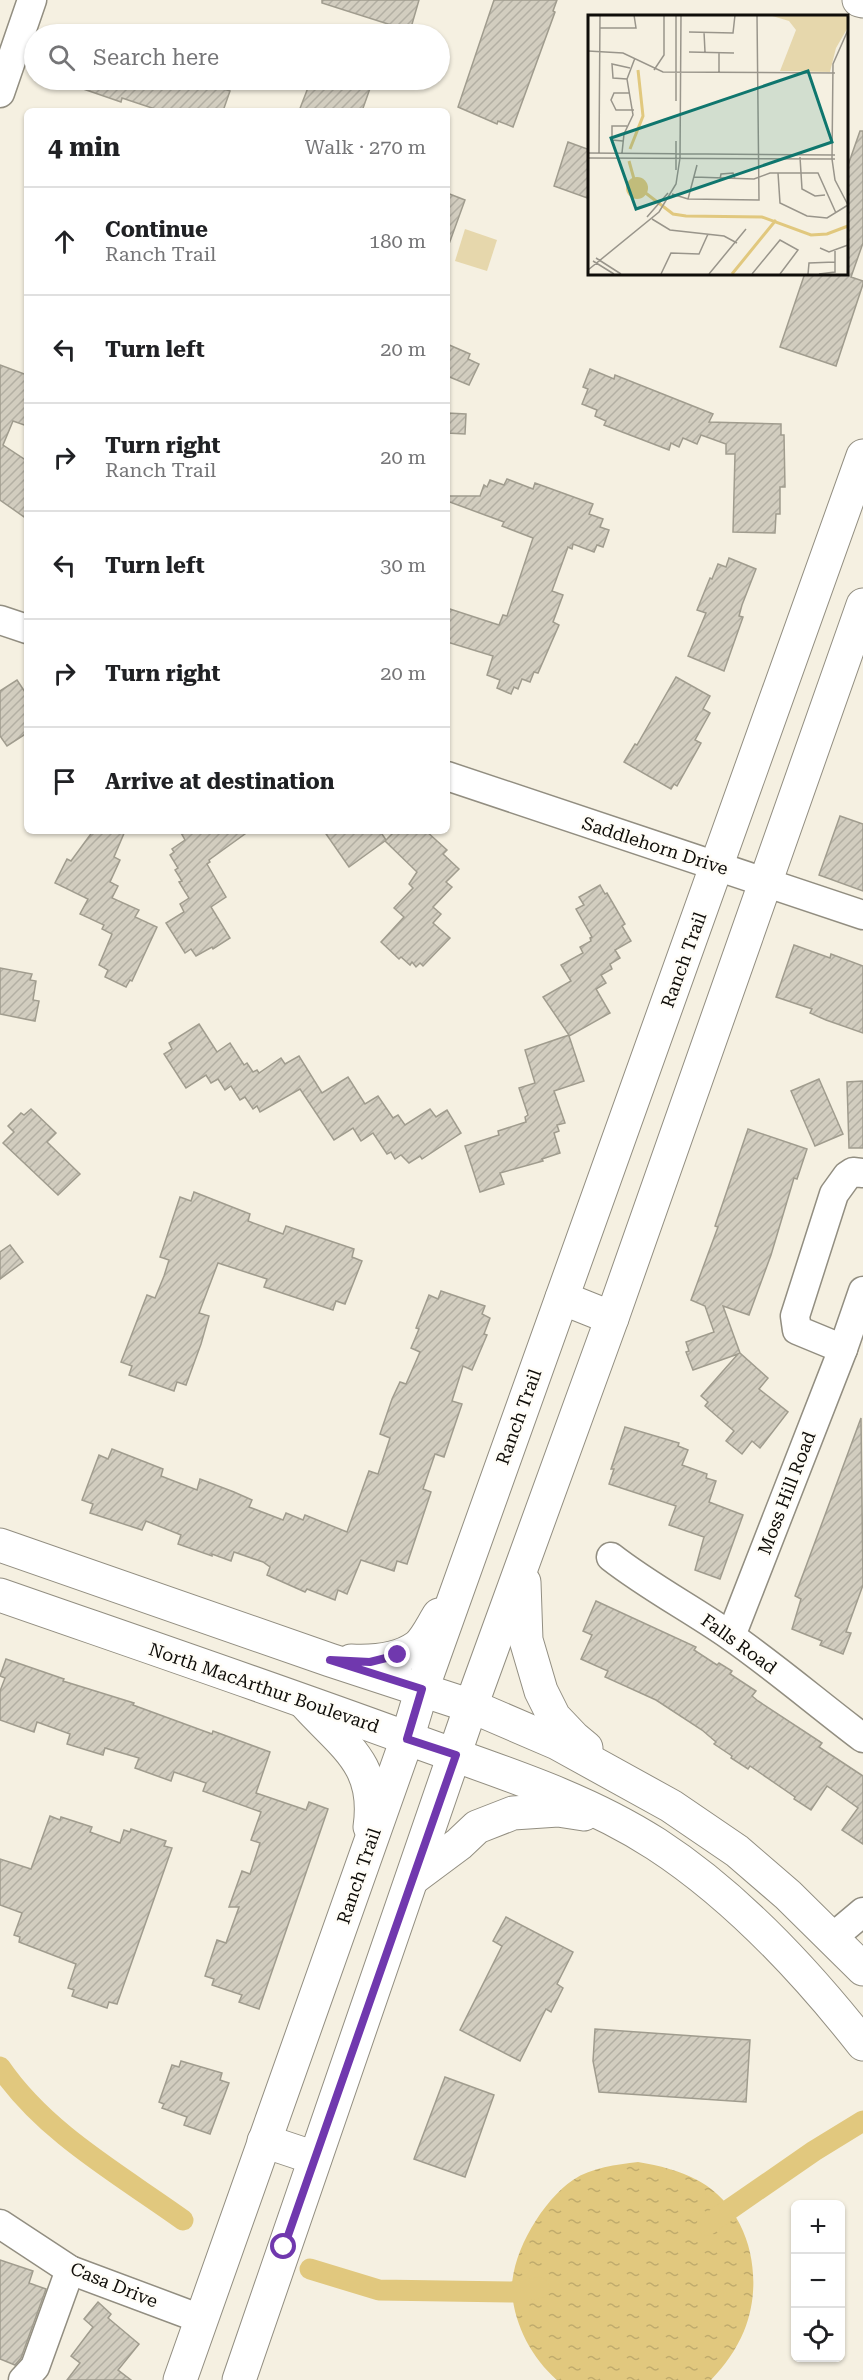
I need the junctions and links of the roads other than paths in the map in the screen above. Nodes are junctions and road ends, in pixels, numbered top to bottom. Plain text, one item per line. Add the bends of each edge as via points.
1 (32, 0) edge
2 (0, 93) edge
3 (863, 456) edge
4 (863, 605) edge
5 (0, 620) edge
6 (24, 628) edge
7 (450, 777) edge
8 (717, 867) junction
9 (765, 883) junction
10 (863, 915) edge
11 (863, 1173) edge
12 (863, 1291) edge
13 (562, 1298) junction
14 (612, 1318) junction
15 (843, 1349) junction
16 (0, 1545) edge
17 (611, 1557) dead end
18 (523, 1564) junction
19 (459, 1586) junction
20 (0, 1595) edge
21 (731, 1636) junction
22 (330, 1660) junction
23 (422, 1689) junction
24 (303, 1700) junction
25 (471, 1706) junction
26 (863, 1738) edge
27 (407, 1739) junction
28 (456, 1755) junction
29 (631, 1782) junction
30 (608, 1817) junction
31 (364, 1860) junction
32 (412, 1879) junction
33 (863, 1912) edge
34 (832, 1938) junction
35 (863, 1969) edge
36 (863, 2044) edge
37 (264, 2140) junction
38 (315, 2158) junction
39 (0, 2224) edge
40 (70, 2270) junction
41 (201, 2319) junction
42 (23, 2380) edge
43 (180, 2380) edge
44 (238, 2380) edge

1 - 2 street
3 - 8 main road, Ranch Trail
4 - 9 main road
5 - 6 street
7 - 8 street, Saddlehorn Drive
8 - 9 street, Saddlehorn Drive
8 - 13 main road, Ranch Trail
9 - 10 street, Saddlehorn Drive
9 - 14 main road
11 - 15 street via 847,1176 834,1194 795,1316 797,1330
12 - 15 street, Moss Hill Road
13 - 14 main road
13 - 19 main road, Ranch Trail
14 - 18 main road
15 - 21 street, Moss Hill Road
16 - 22 main road
17 - 21 street, Falls Road
18 - 25 main road
18 - 29 main road via 525,1640 541,1691 554,1717 574,1738
19 - 22 main road via 417,1647 370,1662
19 - 23 main road, Ranch Trail
20 - 24 main road, North MacArthur Boulevard
21 - 26 street, Falls Road
22 - 23 main road
23 - 25 main road
23 - 27 main road, Ranch Trail
24 - 27 main road, North MacArthur Boulevard
24 - 31 main road via 355,1754 367,1778 372,1810
25 - 28 main road
25 - 29 main road via 557,1743
27 - 28 main road, North MacArthur Boulevard
27 - 31 main road, Ranch Trail
28 - 30 main road, North MacArthur Boulevard via 575,1800
28 - 32 main road
29 - 34 main road via 737,1851
30 - 32 main road via 558,1810 513,1813 477,1827
30 - 36 main road, North MacArthur Boulevard via 696,1872 744,1913 836,2009
31 - 37 main road, Ranch Trail
32 - 38 main road
33 - 34 street
34 - 35 main road
37 - 38 main road
37 - 41 main road, Ranch Trail
38 - 44 main road
39 - 40 street, Casa Drive
40 - 41 street, Casa Drive
40 - 42 street via 35,2367
41 - 43 main road, Ranch Trail

